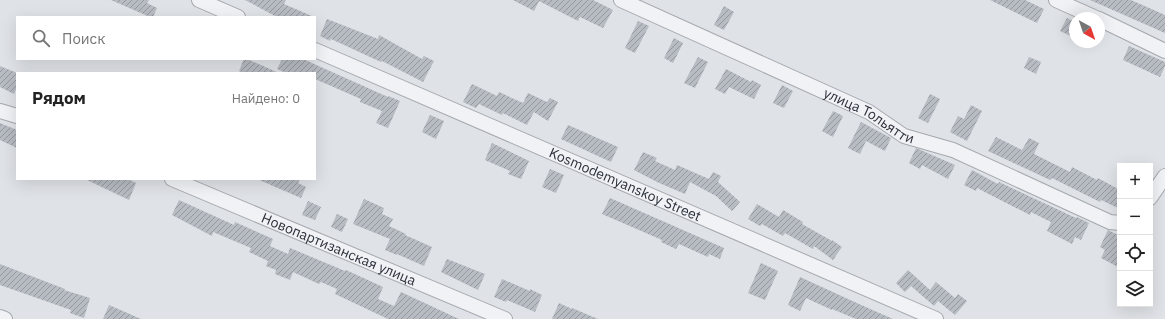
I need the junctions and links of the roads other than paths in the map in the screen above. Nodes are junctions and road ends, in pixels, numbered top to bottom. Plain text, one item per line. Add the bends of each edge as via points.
1 (199, 0) edge
2 (621, 0) edge
3 (1056, 0) edge
4 (1083, 12) edge
5 (236, 16) edge
6 (1105, 22) edge
7 (316, 50) edge
8 (1165, 51) edge
9 (0, 111) edge
10 (16, 116) edge
11 (1165, 176) edge
12 (174, 180) edge
13 (1153, 194) edge
14 (1117, 223) edge
15 (0, 317) edge
16 (5, 319) edge
17 (505, 319) edge
18 (936, 319) edge

1 - 5 street
2 - 14 street, улица Тольятти via 870,112 904,136 952,150 1110,222
3 - 4 street
6 - 8 street
7 - 18 street, Kosmodemyanskoy Street
9 - 10 street
11 - 13 street
12 - 17 street, Новопартизанская улица
15 - 16 street

